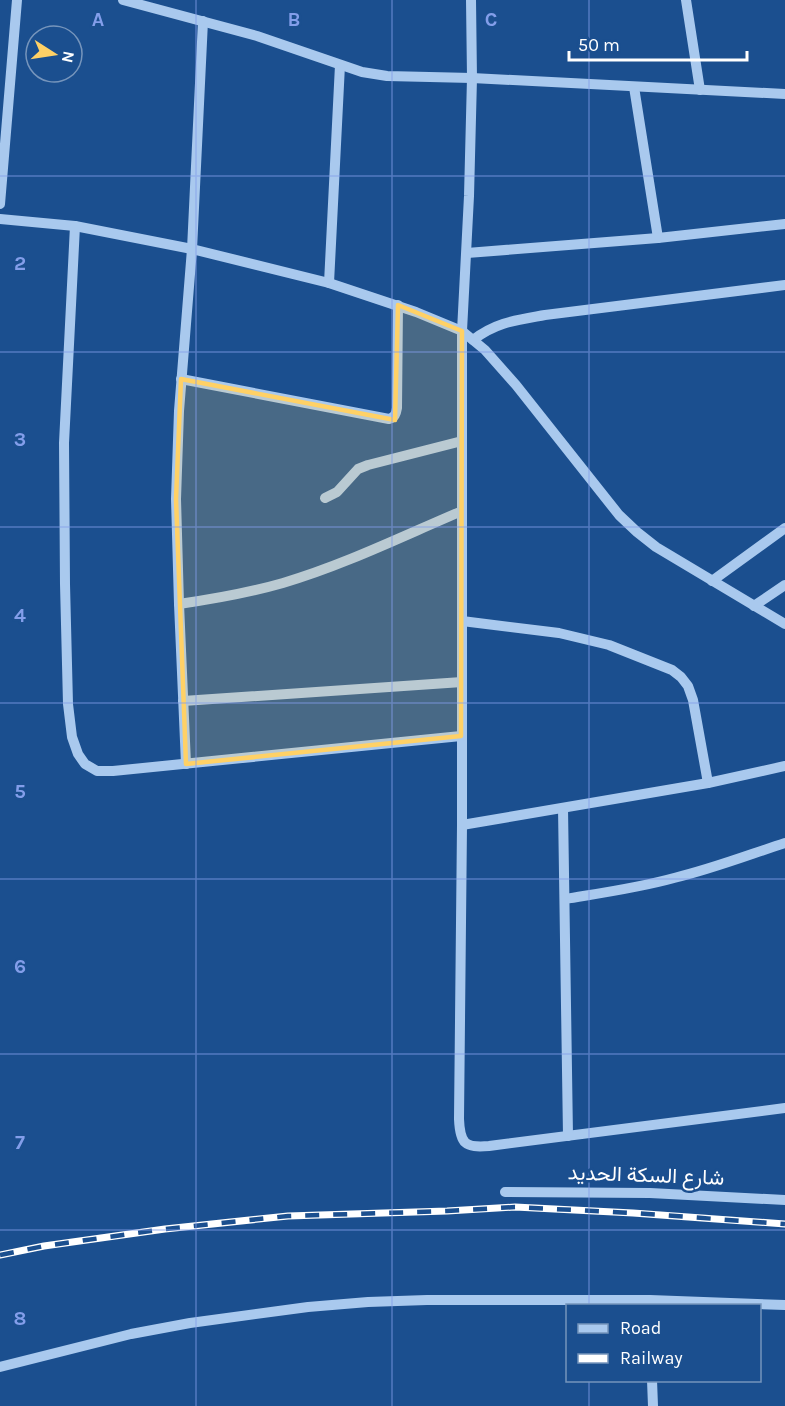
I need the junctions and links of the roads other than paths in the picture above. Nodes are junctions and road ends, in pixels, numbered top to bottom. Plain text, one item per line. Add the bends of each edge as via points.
1 (17, 0) edge
2 (123, 0) edge
3 (471, 0) edge
4 (686, 0) edge
5 (203, 21) junction
6 (340, 65) junction
7 (472, 78) junction
8 (634, 87) junction
9 (700, 90) junction
10 (785, 94) edge
11 (0, 204) edge
12 (0, 219) edge
13 (785, 224) edge
14 (75, 226) junction
15 (658, 238) junction
16 (192, 249) junction
17 (467, 253) junction
18 (329, 283) junction
19 (785, 285) edge
20 (398, 305) junction
21 (462, 331) junction
22 (473, 340) junction
23 (181, 379) junction
24 (462, 441) junction
25 (325, 498) dead end
26 (462, 511) junction
27 (785, 528) edge
28 (712, 581) junction
29 (785, 585) edge
30 (179, 604) junction
31 (754, 606) junction
32 (462, 621) junction
33 (785, 624) edge
34 (462, 682) junction
35 (183, 701) junction
36 (461, 736) junction
37 (186, 764) junction
38 (785, 766) edge
39 (708, 783) junction
40 (563, 808) junction
41 (462, 825) junction
42 (785, 843) edge
43 (565, 899) junction
44 (785, 1108) edge
45 (568, 1136) junction
46 (505, 1192) dead end
47 (785, 1200) edge
48 (650, 1303) edge
49 (718, 1304) edge
50 (761, 1305) edge
51 (785, 1305) edge
52 (0, 1367) edge
53 (652, 1382) edge
54 (653, 1406) edge

1 - 11 street
2 - 5 street
3 - 7 street
4 - 9 street
5 - 6 street
5 - 16 street
6 - 7 street via 387,75
6 - 18 street
7 - 8 street
7 - 17 street
8 - 9 street
8 - 15 street
9 - 10 street
12 - 14 street
13 - 15 street
14 - 16 street
14 - 37 street via 64,443 68,704 72,737 85,764 97,771
15 - 17 street
16 - 18 street
16 - 23 street
17 - 21 street
18 - 20 street
19 - 22 street via 519,320 485,331
20 - 21 street
20 - 23 street via 397,408 389,419
21 - 22 street
21 - 24 street
22 - 28 street via 516,385 619,515 656,547
23 - 30 street via 176,499
24 - 25 street via 358,469 337,492
24 - 26 street
26 - 30 street via 284,582
26 - 32 street
27 - 28 street
28 - 31 street
29 - 31 street
30 - 35 street
31 - 33 street
32 - 34 street
32 - 39 street via 559,633 609,645 672,670 688,686
34 - 35 street
34 - 36 street
35 - 37 street
36 - 37 street
36 - 41 street
38 - 39 street
39 - 40 street
40 - 41 street
40 - 43 street
41 - 45 street via 459,1119 462,1140 476,1147
42 - 43 street via 675,878
43 - 45 street
44 - 45 street
46 - 47 street, شارع السكة الحديد via 650,1193
48 - 49 street
48 - 52 street via 427,1300 308,1307 131,1334
50 - 51 street
53 - 54 street

